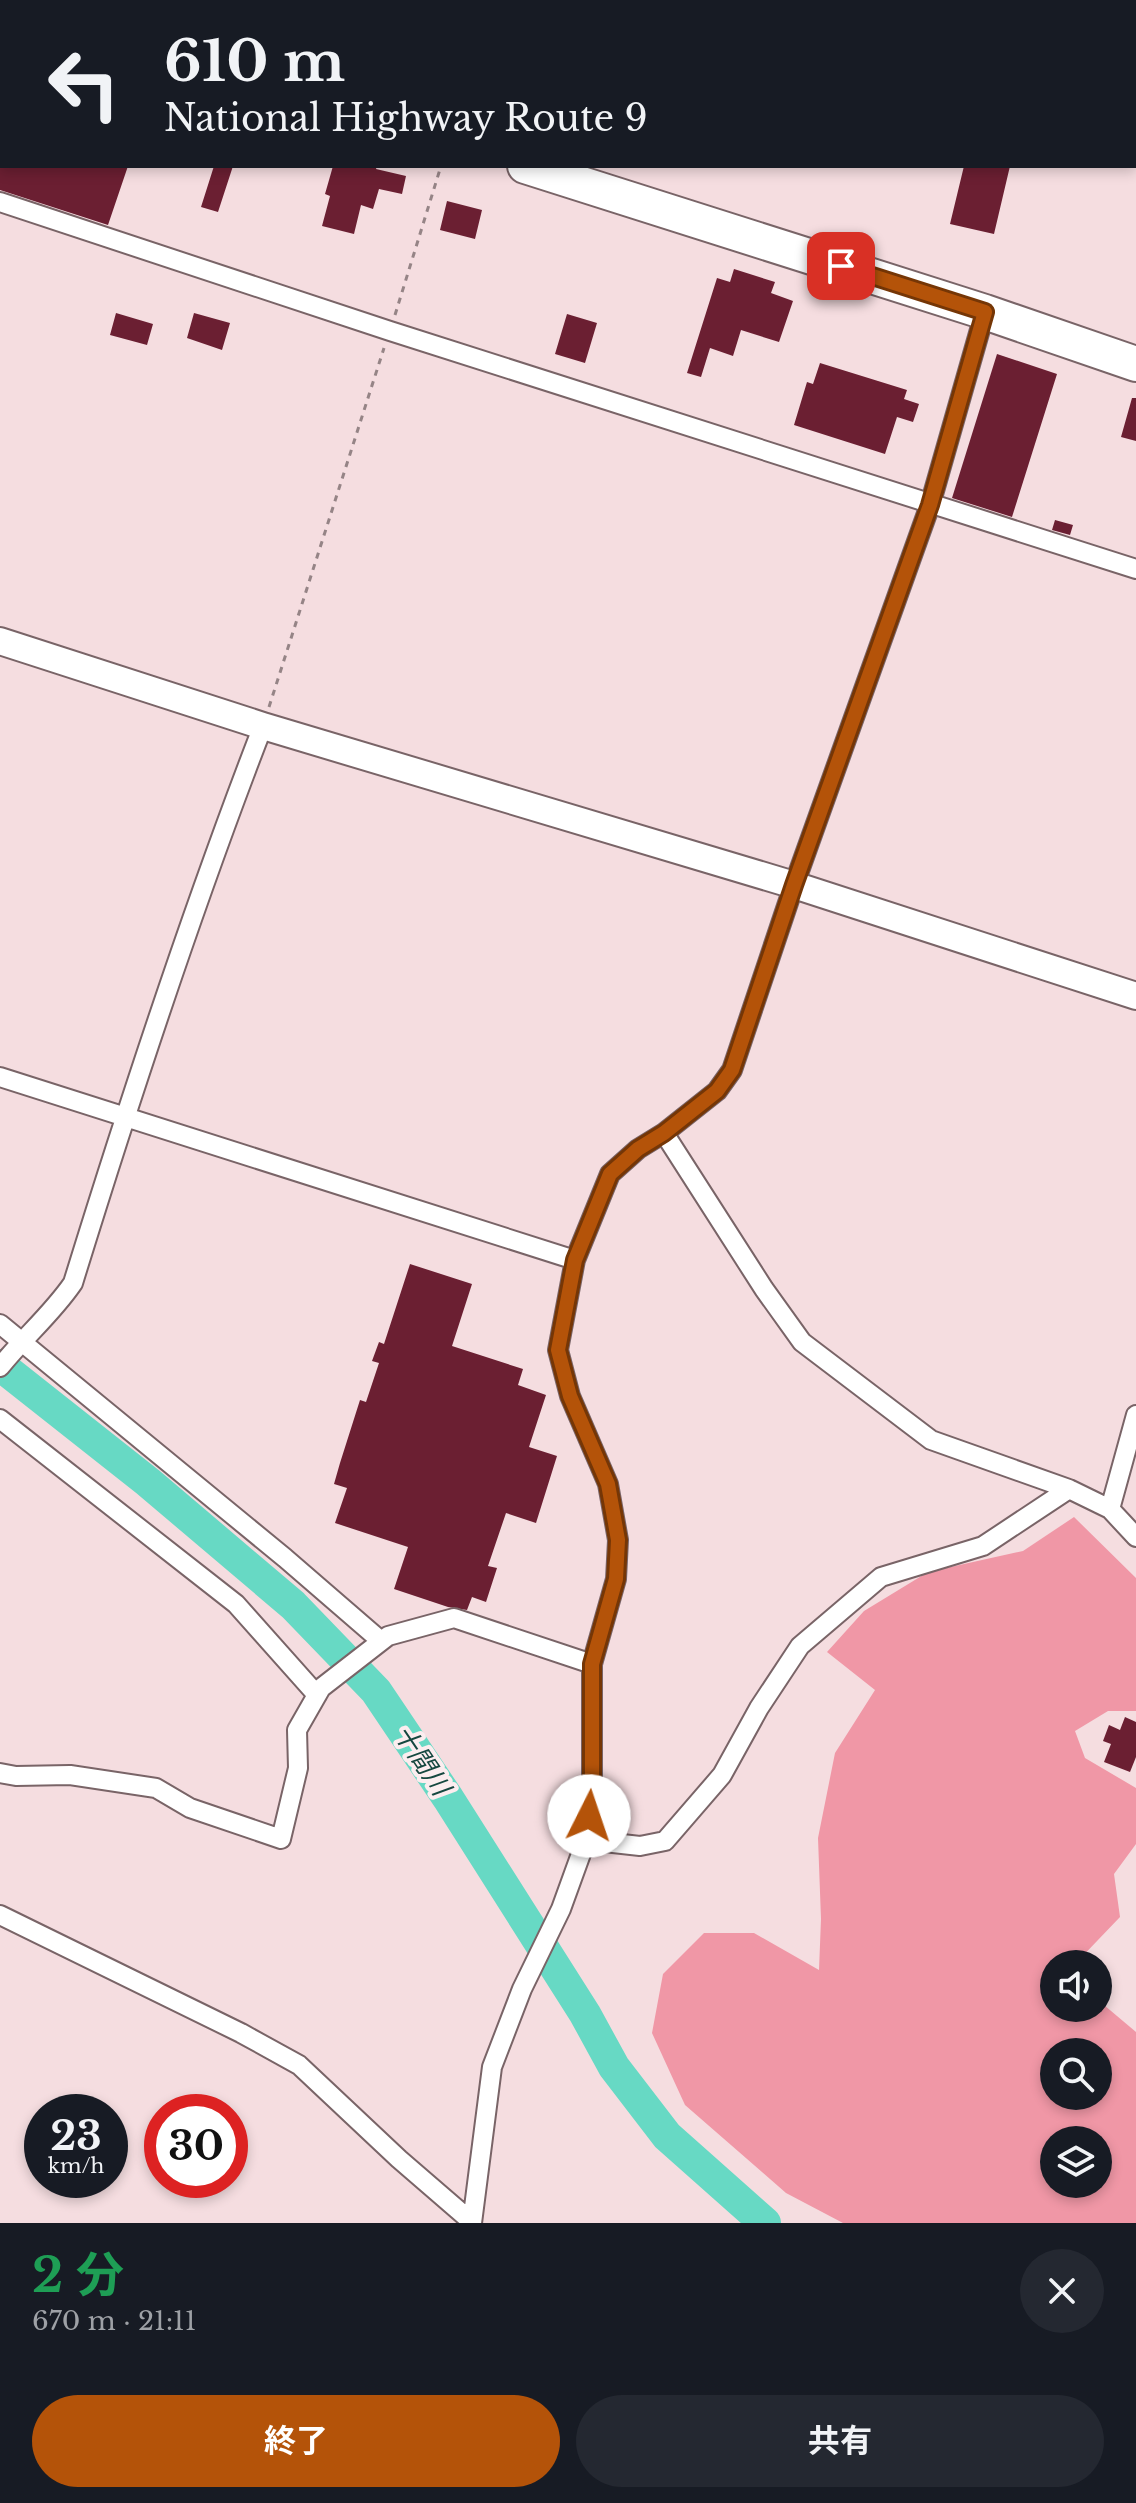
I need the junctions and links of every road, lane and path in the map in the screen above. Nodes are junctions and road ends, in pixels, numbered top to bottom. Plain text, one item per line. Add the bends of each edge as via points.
1 (440, 168) edge
2 (531, 168) edge
3 (0, 202) edge
4 (985, 312) junction
5 (390, 331) junction
6 (1136, 364) edge
7 (930, 505) junction
8 (1136, 569) edge
9 (0, 641) edge
10 (263, 726) junction
11 (794, 885) junction
12 (1136, 996) edge
13 (0, 1077) edge
14 (124, 1117) junction
15 (664, 1133) junction
16 (575, 1260) junction
17 (0, 1324) edge
18 (19, 1344) junction
19 (0, 1367) edge
20 (1136, 1415) edge
21 (0, 1419) edge
22 (1069, 1489) junction
23 (1110, 1509) junction
24 (1136, 1537) edge
25 (377, 1644) junction
26 (592, 1664) junction
27 (319, 1692) junction
28 (0, 1773) edge
29 (586, 1840) junction
30 (0, 1915) edge
31 (472, 2222) edge

1 - 5 path
2 - 4 highway
3 - 5 street
4 - 6 highway
4 - 7 street
5 - 7 street
5 - 10 path
7 - 8 street
7 - 11 street
9 - 10 street
10 - 11 street
10 - 14 street
11 - 12 street
11 - 15 street via 732,1070 717,1091
13 - 14 street
14 - 16 street
14 - 18 street via 73,1283
15 - 16 street via 610,1174
15 - 22 street via 802,1342 931,1440
16 - 26 street via 558,1350 570,1396 608,1484 618,1540 616,1579
17 - 18 street
18 - 19 street
18 - 25 street via 285,1558
20 - 23 street
21 - 27 street via 236,1604
22 - 23 street
22 - 29 street via 983,1546 881,1577 800,1646 722,1775 665,1841 640,1846
23 - 24 street
25 - 26 street via 388,1636 454,1618
25 - 27 street
26 - 29 street via 592,1791
27 - 28 street via 297,1730 298,1768 281,1839 190,1808 156,1788 70,1775
29 - 31 street via 492,2067
30 - 31 street via 299,2065

